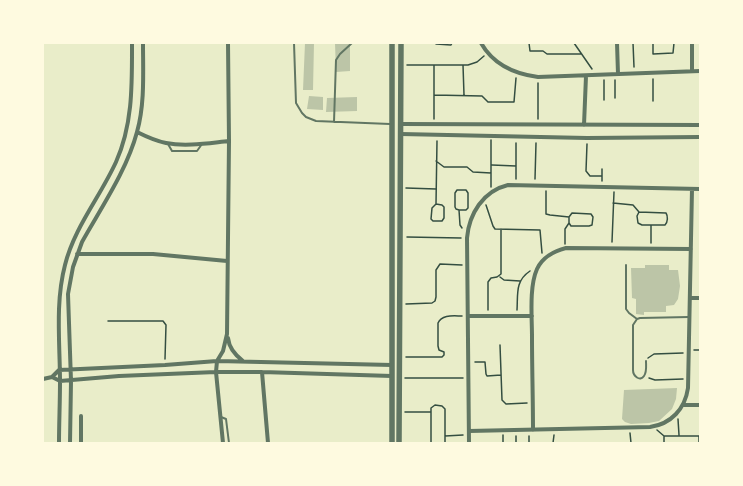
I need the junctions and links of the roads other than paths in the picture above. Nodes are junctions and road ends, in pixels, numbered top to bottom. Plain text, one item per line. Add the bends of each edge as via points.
1 (132, 43) edge
2 (143, 43) edge
3 (228, 43) edge
4 (294, 43) edge
5 (352, 43) edge
6 (392, 43) edge
7 (401, 43) edge
8 (481, 43) edge
9 (617, 43) edge
10 (692, 43) edge
11 (692, 71) junction
12 (700, 71) edge
13 (616, 75) junction
14 (586, 76) junction
15 (334, 122) junction
16 (392, 124) junction
17 (401, 124) junction
18 (584, 125) junction
19 (700, 125) edge
20 (137, 132) junction
21 (392, 134) junction
22 (401, 134) junction
23 (700, 137) edge
24 (229, 141) junction
25 (167, 143) junction
26 (202, 144) junction
27 (692, 189) junction
28 (700, 189) edge
29 (691, 249) junction
30 (77, 254) junction
31 (228, 261) junction
32 (626, 265) dead end
33 (691, 298) junction
34 (700, 298) edge
35 (468, 316) junction
36 (532, 316) junction
37 (690, 317) junction
38 (637, 319) junction
39 (227, 334) junction
40 (217, 361) junction
41 (243, 362) junction
42 (646, 362) road end
43 (392, 364) junction
44 (59, 370) junction
45 (70, 370) junction
46 (216, 372) junction
47 (262, 372) junction
48 (392, 376) junction
49 (52, 377) junction
50 (43, 379) edge
51 (60, 381) junction
52 (70, 381) junction
53 (700, 404) edge
54 (684, 405) junction
55 (81, 416) dead end
56 (220, 417) junction
57 (531, 430) junction
58 (469, 433) junction
59 (59, 443) edge
60 (70, 443) edge
61 (81, 443) edge
62 (223, 443) edge
63 (229, 443) edge
64 (268, 443) edge
65 (392, 443) edge
66 (399, 443) edge
67 (469, 443) edge

1 - 44 street via 131,107 123,144 74,239 65,265 59,295
2 - 20 street via 141,110
3 - 24 street
4 - 15 lane via 298,108 311,120
5 - 15 lane via 336,60
6 - 16 street
7 - 17 street
8 - 14 street via 488,53 506,68 517,72 538,77
9 - 13 street
10 - 11 street
11 - 12 street
11 - 13 street
13 - 14 street
14 - 18 street
15 - 16 lane
16 - 17 street
16 - 21 street
17 - 18 street
17 - 22 street
18 - 19 street
20 - 25 street
20 - 30 street via 124,166
21 - 22 street
21 - 43 street
22 - 23 street via 587,138
22 - 66 street
24 - 26 street
24 - 31 street
25 - 26 street
25 - 26 lane via 172,151 197,151
27 - 28 street
27 - 29 street
27 - 35 street via 535,185 498,187 484,198 468,228
29 - 33 street
29 - 36 street via 566,248 550,255 538,268 534,276
30 - 31 street via 152,254
30 - 45 street via 68,294
31 - 39 street
32 - 38 lane via 626,309
33 - 34 street
33 - 37 street
35 - 36 street
35 - 58 street
36 - 57 street
37 - 38 lane
37 - 54 street via 687,396
38 - 42 lane via 633,325 633,374 636,377 645,375
39 - 40 street
39 - 41 street via 231,350
40 - 41 street
40 - 45 street
40 - 46 street
41 - 43 street
43 - 48 street
44 - 45 street
44 - 49 street
44 - 51 street
45 - 52 street
46 - 47 street
46 - 52 street
46 - 56 street
47 - 48 street
47 - 64 street
48 - 65 street
49 - 50 street
49 - 51 street
51 - 52 street
51 - 59 street
52 - 60 street
53 - 54 street
54 - 57 street via 671,419 656,426
55 - 61 street
56 - 62 street
56 - 63 lane via 226,419
57 - 58 street
58 - 67 street

